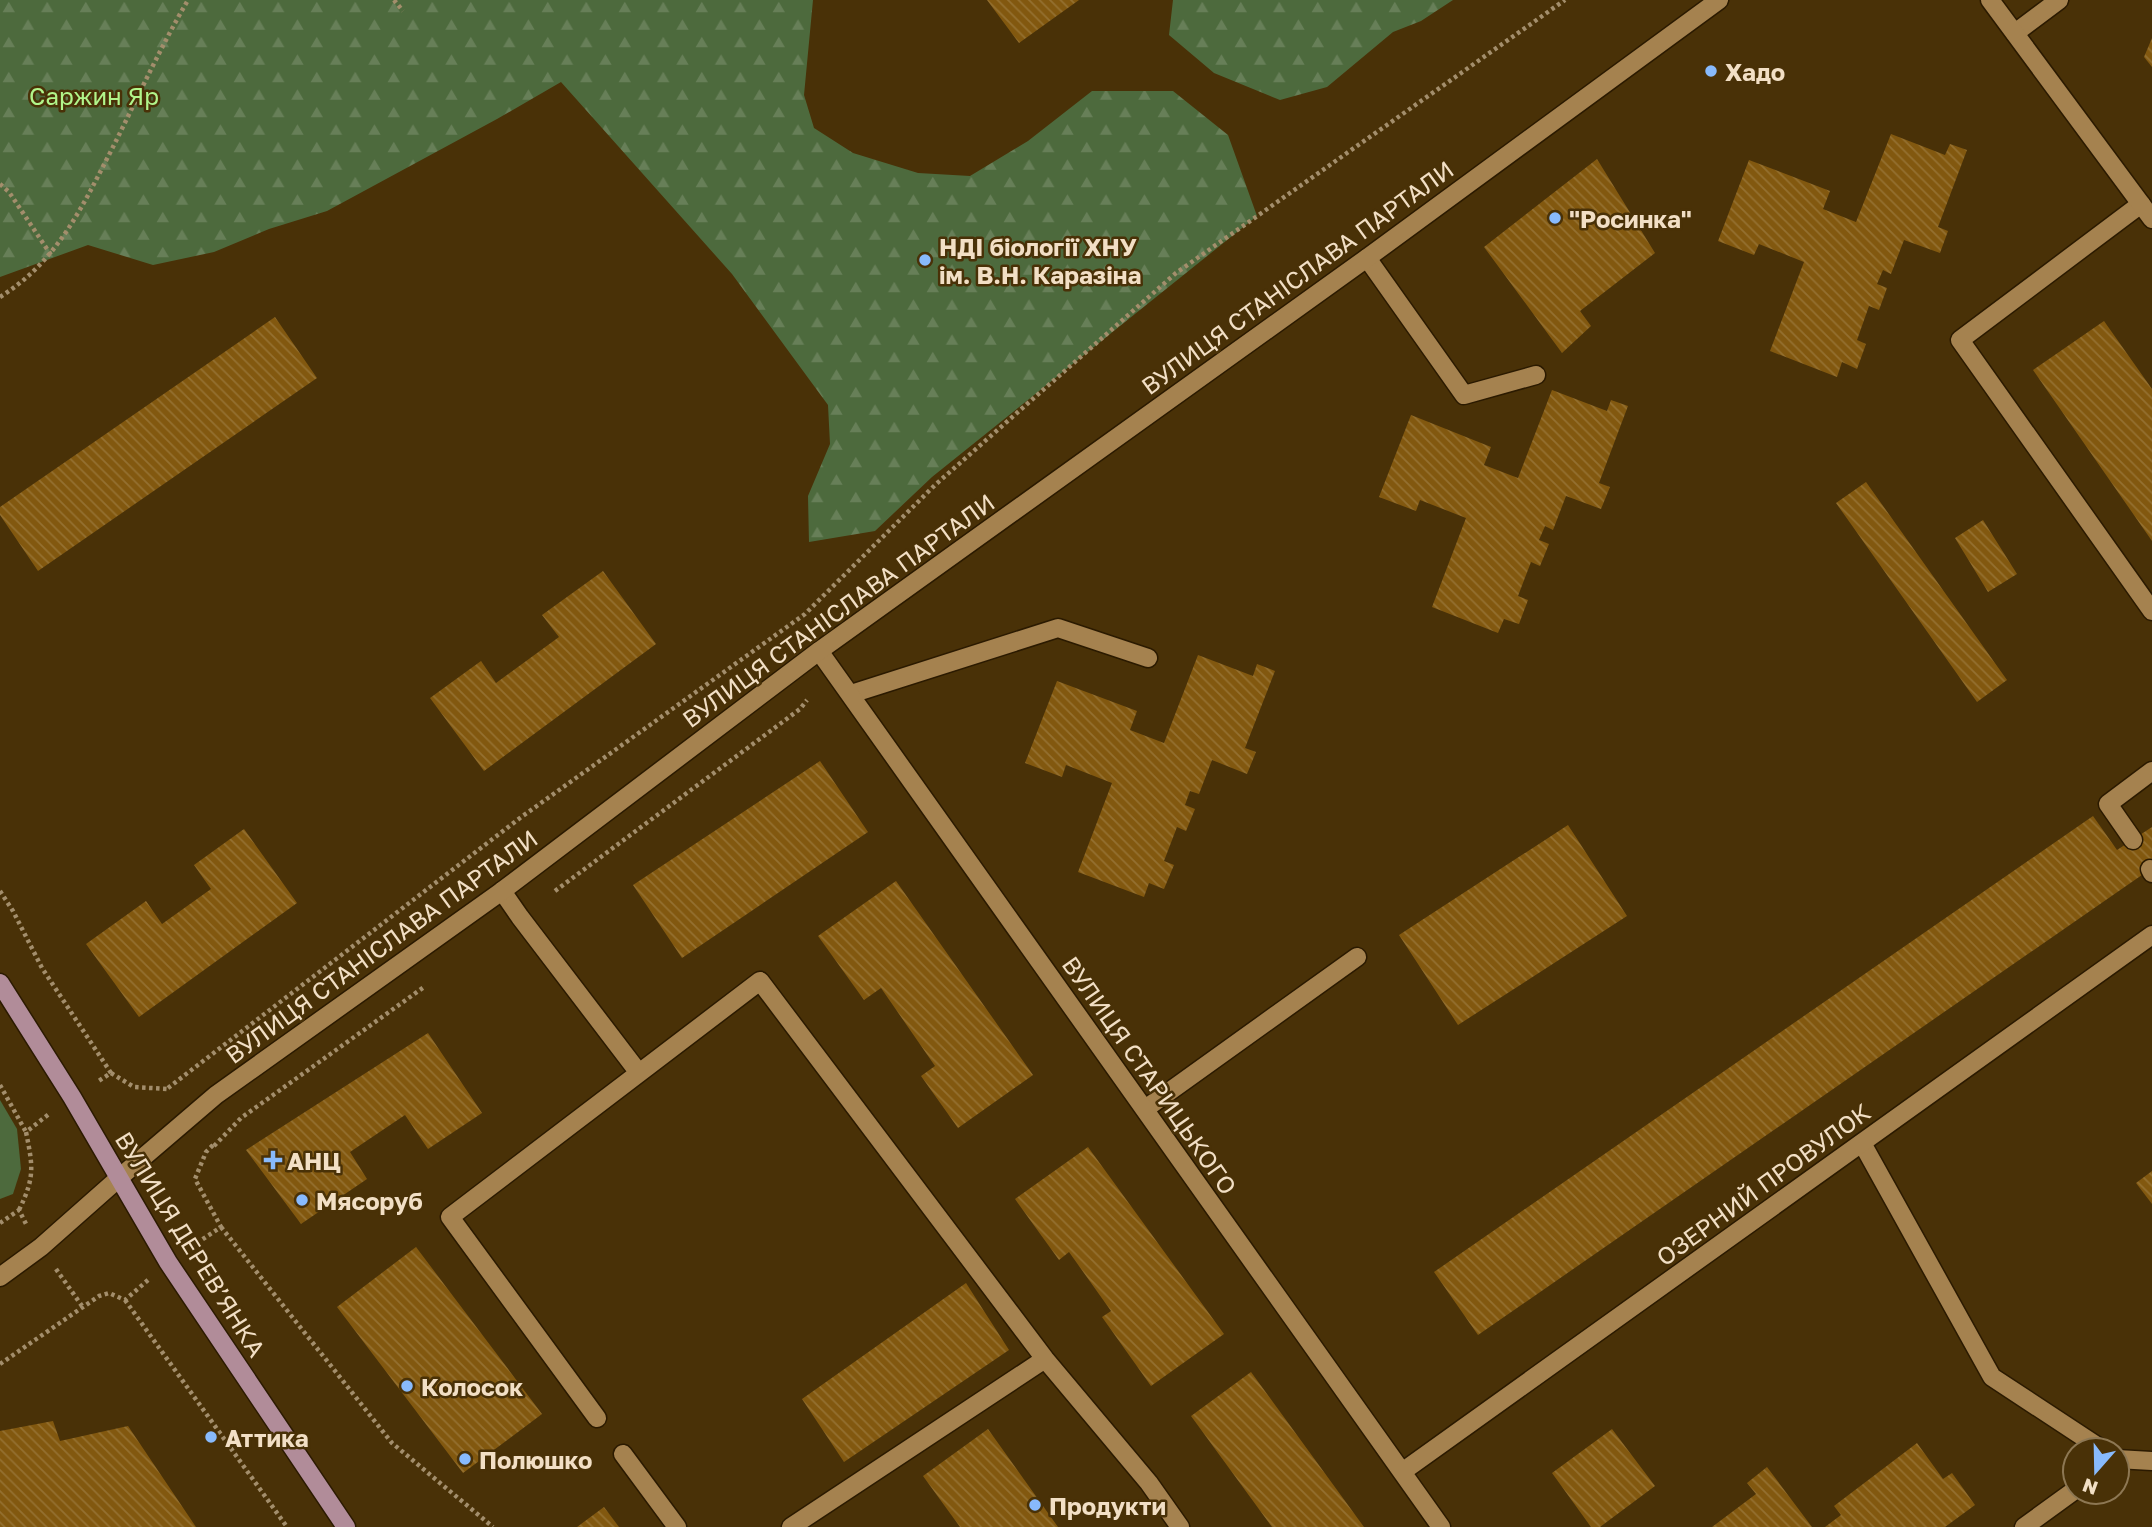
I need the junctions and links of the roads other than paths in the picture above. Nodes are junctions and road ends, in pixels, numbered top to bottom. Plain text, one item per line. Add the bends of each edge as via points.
1 (1719, 0) edge
2 (1990, 0) edge
3 (2059, 0) edge
4 (2015, 33) junction
5 (2141, 204) junction
6 (2152, 219) edge
7 (1367, 258) junction
8 (1536, 375) dead end
9 (2152, 611) edge
10 (819, 651) junction
11 (1148, 658) dead end
12 (851, 694) junction
13 (2152, 771) edge
14 (2133, 840) dead end
15 (502, 891) junction
16 (2152, 935) edge
17 (1357, 957) dead end
18 (0, 983) edge
19 (639, 1073) junction
20 (1145, 1109) junction
21 (1862, 1143) junction
22 (119, 1178) junction
23 (0, 1277) edge
24 (1045, 1359) junction
25 (597, 1418) dead end
26 (2082, 1436) edge
27 (623, 1454) dead end
28 (2131, 1460) edge
29 (2152, 1461) edge
30 (1402, 1472) junction
31 (2061, 1500) edge
32 (346, 1527) edge
33 (677, 1527) edge
34 (791, 1527) edge
35 (1180, 1527) edge
36 (1441, 1527) edge
37 (2024, 1527) edge

1 - 7 street, ВУЛИЦЯ СТАНІСЛАВА ПАРТАЛИ
2 - 4 street
3 - 4 street
4 - 5 street
5 - 6 street
5 - 9 street via 1960,340
7 - 8 street via 1464,395
7 - 10 street, ВУЛИЦЯ СТАНІСЛАВА ПАРТАЛИ
10 - 12 street, ВУЛИЦЯ СТАРИЦЬКОГО
10 - 15 street, ВУЛИЦЯ СТАНІСЛАВА ПАРТАЛИ
11 - 12 street via 1058,628
12 - 20 street, ВУЛИЦЯ СТАРИЦЬКОГО
13 - 14 street via 2108,804
15 - 19 street
15 - 22 street, ВУЛИЦЯ СТАНІСЛАВА ПАРТАЛИ via 216,1096
16 - 21 street, ОЗЕРНИЙ ПРОВУЛОК
17 - 20 street
18 - 22 main road, ВУЛИЦЯ ДЕРЕВ’ЯНКА
19 - 24 street via 760,981
19 - 25 street via 450,1217
20 - 30 street, ВУЛИЦЯ СТАРИЦЬКОГО
21 - 26 street via 1992,1377
21 - 30 street, ОЗЕРНИЙ ПРОВУЛОК
22 - 23 street, ВУЛИЦЯ СТАНІСЛАВА ПАРТАЛИ
22 - 32 main road, ВУЛИЦЯ ДЕРЕВ’ЯНКА via 168,1262
24 - 34 street
24 - 35 street
27 - 33 street
28 - 29 street
30 - 36 street, ВУЛИЦЯ СТАРИЦЬКОГО
31 - 37 street

